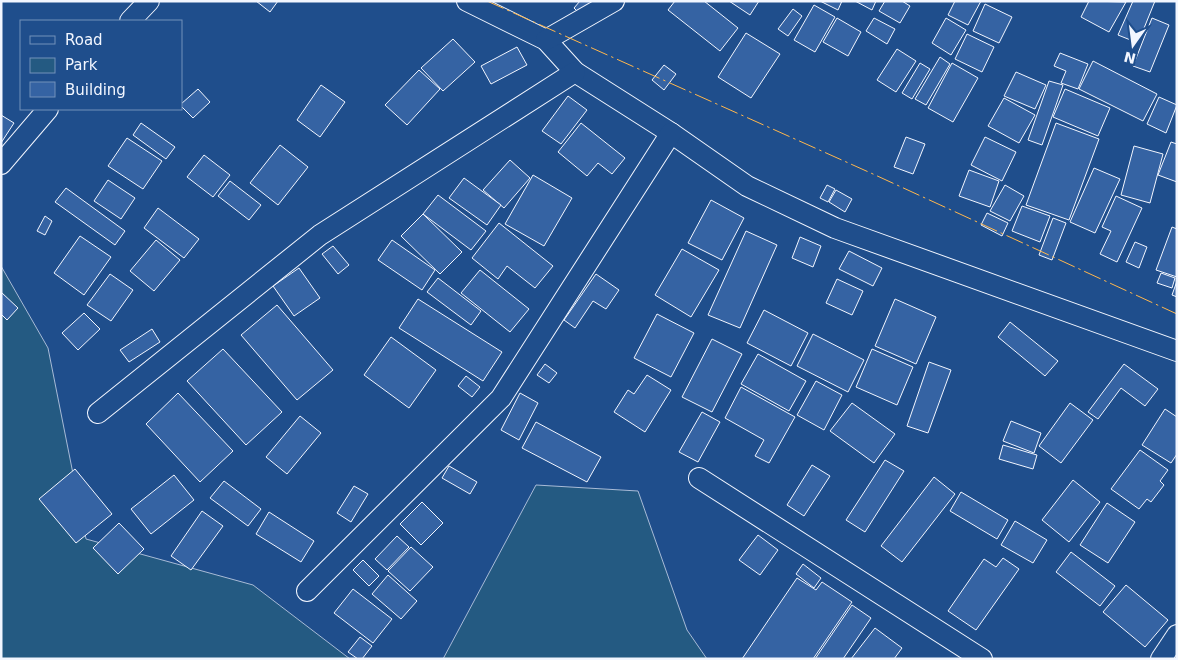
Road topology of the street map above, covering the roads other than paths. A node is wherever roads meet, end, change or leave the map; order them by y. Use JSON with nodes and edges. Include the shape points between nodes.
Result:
{"nodes":[{"id":1,"x":149,"y":1,"type":"edge"},
{"id":2,"x":467,"y":1,"type":"edge"},
{"id":3,"x":614,"y":1,"type":"edge"},
{"id":4,"x":131,"y":20,"type":"edge"},
{"id":5,"x":546,"y":40,"type":"junction"},
{"id":6,"x":575,"y":72,"type":"junction"},
{"id":7,"x":47,"y":110,"type":"edge"},
{"id":8,"x":671,"y":133,"type":"junction"},
{"id":9,"x":1,"y":164,"type":"edge"},
{"id":10,"x":1177,"y":351,"type":"edge"},
{"id":11,"x":98,"y":413,"type":"dead end"},
{"id":12,"x":699,"y":478,"type":"dead end"},
{"id":13,"x":307,"y":591,"type":"dead end"},
{"id":14,"x":1177,"y":635,"type":"edge"},
{"id":15,"x":982,"y":659,"type":"edge"},
{"id":16,"x":1161,"y":659,"type":"edge"}],
"edges":[{"from":1,"to":4,"type":"street"},
{"from":2,"to":5,"type":"street"},
{"from":3,"to":5,"type":"street"},
{"from":5,"to":6,"type":"street"},
{"from":6,"to":8,"type":"street"},
{"from":6,"to":11,"type":"street","via":[[320,235]]},
{"from":7,"to":9,"type":"street"},
{"from":8,"to":10,"type":"street","via":[[747,186],[835,228]]},
{"from":8,"to":13,"type":"street","via":[[501,398]]},
{"from":12,"to":15,"type":"street"},
{"from":14,"to":16,"type":"street"}]}
